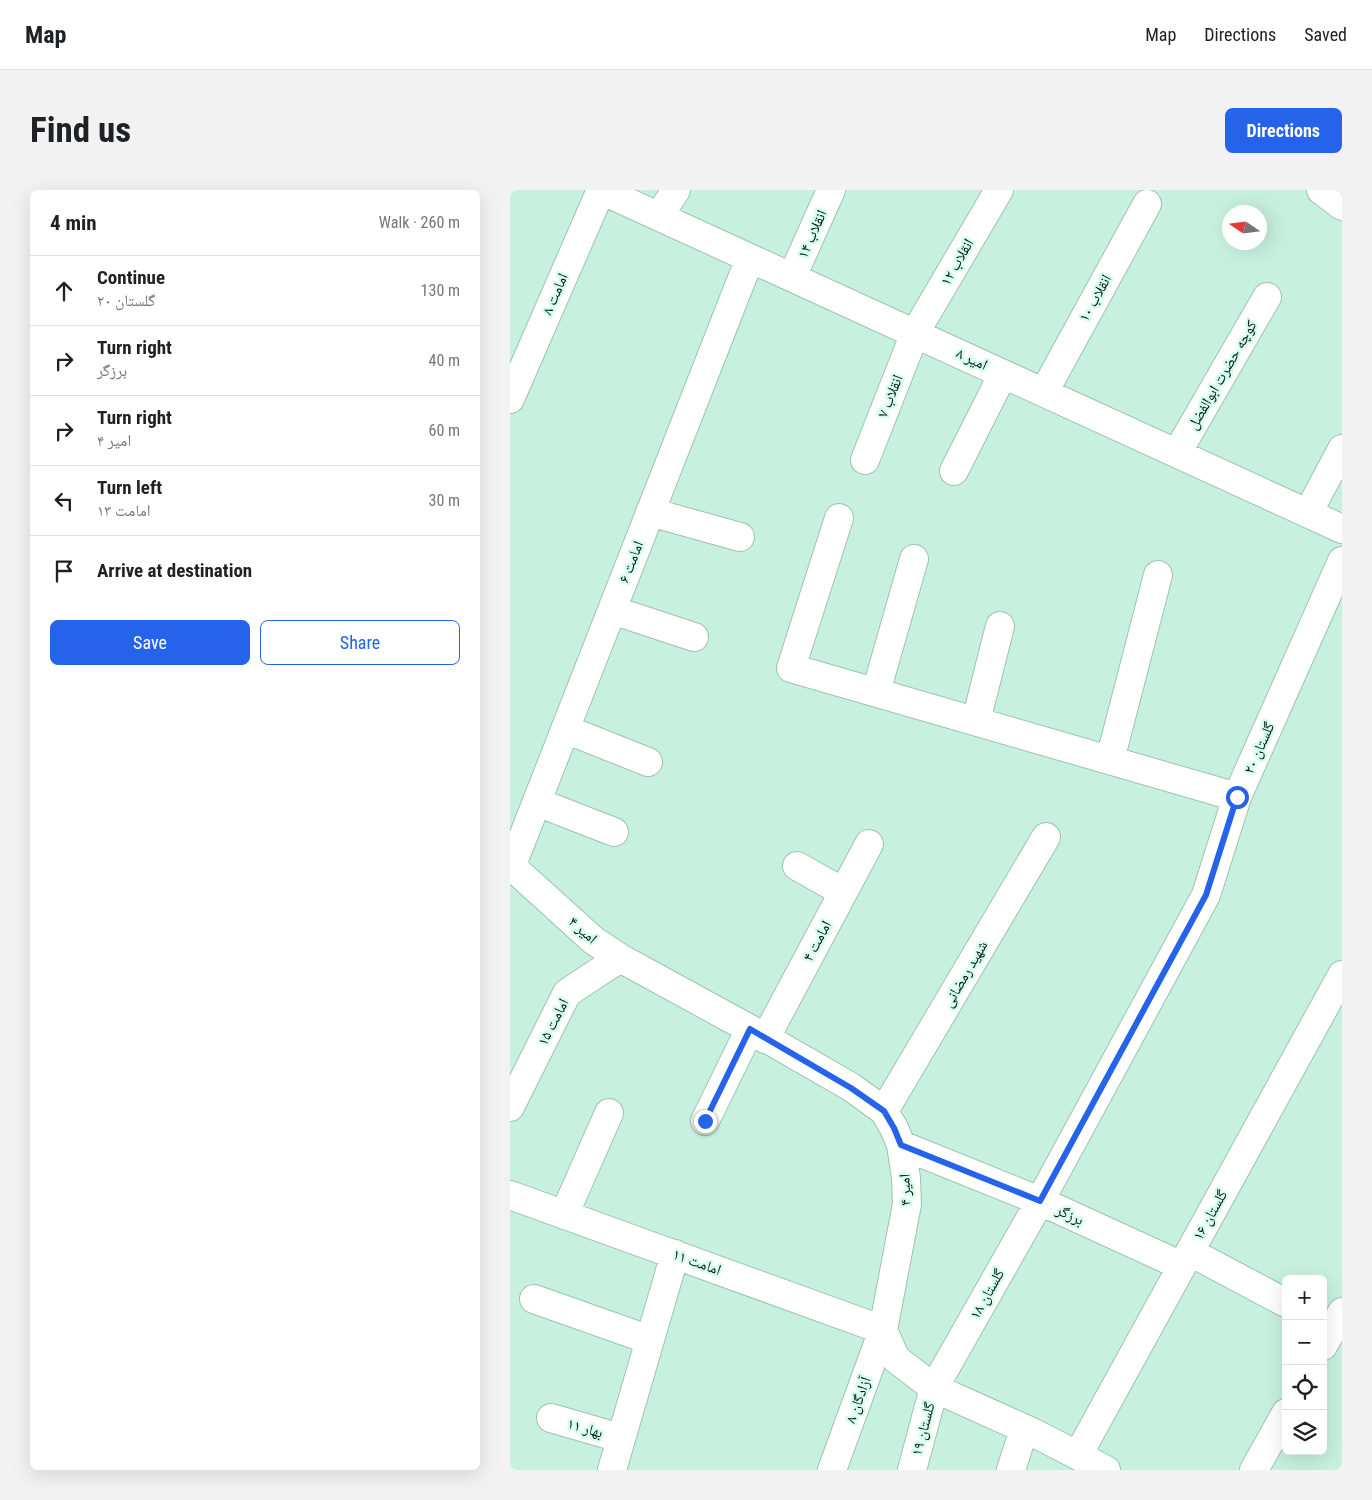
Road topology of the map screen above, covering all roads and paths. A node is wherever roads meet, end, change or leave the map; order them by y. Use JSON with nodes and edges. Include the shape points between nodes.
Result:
{"nodes":[{"id":1,"x":601,"y":190,"type":"edge"},
{"id":2,"x":676,"y":190,"type":"edge"},
{"id":3,"x":831,"y":190,"type":"edge"},
{"id":4,"x":998,"y":190,"type":"edge"},
{"id":5,"x":1321,"y":190,"type":"edge"},
{"id":6,"x":1147,"y":204,"type":"dead end"},
{"id":7,"x":1342,"y":206,"type":"edge"},
{"id":8,"x":660,"y":216,"type":"junction"},
{"id":9,"x":750,"y":258,"type":"junction"},
{"id":10,"x":792,"y":277,"type":"junction"},
{"id":11,"x":1267,"y":297,"type":"dead end"},
{"id":12,"x":915,"y":333,"type":"junction"},
{"id":13,"x":1003,"y":374,"type":"junction"},
{"id":14,"x":1044,"y":392,"type":"junction"},
{"id":15,"x":510,"y":399,"type":"edge"},
{"id":16,"x":1342,"y":449,"type":"edge"},
{"id":17,"x":1177,"y":454,"type":"junction"},
{"id":18,"x":865,"y":460,"type":"dead end"},
{"id":19,"x":954,"y":470,"type":"dead end"},
{"id":20,"x":650,"y":512,"type":"junction"},
{"id":21,"x":1308,"y":513,"type":"junction"},
{"id":22,"x":839,"y":518,"type":"dead end"},
{"id":23,"x":1342,"y":529,"type":"edge"},
{"id":24,"x":740,"y":537,"type":"dead end"},
{"id":25,"x":914,"y":559,"type":"dead end"},
{"id":26,"x":1342,"y":561,"type":"edge"},
{"id":27,"x":1158,"y":575,"type":"dead end"},
{"id":28,"x":612,"y":610,"type":"junction"},
{"id":29,"x":1000,"y":626,"type":"dead end"},
{"id":30,"x":694,"y":637,"type":"dead end"},
{"id":31,"x":876,"y":692,"type":"junction"},
{"id":32,"x":976,"y":721,"type":"junction"},
{"id":33,"x":565,"y":729,"type":"junction"},
{"id":34,"x":1110,"y":760,"type":"junction"},
{"id":35,"x":648,"y":762,"type":"dead end"},
{"id":36,"x":1237,"y":797,"type":"junction"},
{"id":37,"x":537,"y":802,"type":"junction"},
{"id":38,"x":614,"y":832,"type":"dead end"},
{"id":39,"x":1046,"y":837,"type":"dead end"},
{"id":40,"x":869,"y":844,"type":"dead end"},
{"id":41,"x":797,"y":866,"type":"dead end"},
{"id":42,"x":510,"y":867,"type":"edge"},
{"id":43,"x":843,"y":892,"type":"junction"},
{"id":44,"x":620,"y":958,"type":"junction"},
{"id":45,"x":1342,"y":975,"type":"edge"},
{"id":46,"x":757,"y":1034,"type":"junction"},
{"id":47,"x":510,"y":1107,"type":"edge"},
{"id":48,"x":884,"y":1111,"type":"junction"},
{"id":49,"x":609,"y":1113,"type":"dead end"},
{"id":50,"x":705,"y":1121,"type":"dead end"},
{"id":51,"x":901,"y":1145,"type":"junction"},
{"id":52,"x":510,"y":1195,"type":"edge"},
{"id":53,"x":1040,"y":1201,"type":"junction"},
{"id":54,"x":564,"y":1215,"type":"junction"},
{"id":55,"x":675,"y":1254,"type":"junction"},
{"id":56,"x":1186,"y":1259,"type":"junction"},
{"id":57,"x":534,"y":1300,"type":"dead end"},
{"id":58,"x":1282,"y":1302,"type":"edge"},
{"id":59,"x":883,"y":1330,"type":"junction"},
{"id":60,"x":650,"y":1340,"type":"junction"},
{"id":61,"x":934,"y":1388,"type":"junction"},
{"id":62,"x":551,"y":1418,"type":"dead end"},
{"id":63,"x":1282,"y":1420,"type":"edge"},
{"id":64,"x":1024,"y":1429,"type":"junction"},
{"id":65,"x":620,"y":1438,"type":"junction"},
{"id":66,"x":1078,"y":1456,"type":"junction"},
{"id":67,"x":612,"y":1470,"type":"edge"},
{"id":68,"x":832,"y":1470,"type":"edge"},
{"id":69,"x":912,"y":1470,"type":"edge"},
{"id":70,"x":1011,"y":1470,"type":"edge"},
{"id":71,"x":1106,"y":1470,"type":"edge"},
{"id":72,"x":1254,"y":1470,"type":"edge"}],
"edges":[{"from":1,"to":8,"type":"street","name":"امیر ۸"},
{"from":1,"to":15,"type":"street","name":"امامت ۸"},
{"from":2,"to":8,"type":"street"},
{"from":3,"to":10,"type":"street","name":"انقلاب ۱۴"},
{"from":4,"to":12,"type":"street","name":"انقلاب ۱۲"},
{"from":5,"to":7,"type":"street"},
{"from":6,"to":14,"type":"street","name":"انقلاب ۱۰"},
{"from":8,"to":9,"type":"street","name":"امیر ۸"},
{"from":9,"to":10,"type":"street","name":"امیر ۸"},
{"from":9,"to":20,"type":"street","name":"امامت ۶"},
{"from":10,"to":12,"type":"street","name":"امیر ۸"},
{"from":11,"to":17,"type":"street","name":"کوچه حضرت ابوالفضل"},
{"from":12,"to":13,"type":"street","name":"امیر ۸"},
{"from":12,"to":18,"type":"street","name":"انقلاب ۷"},
{"from":13,"to":14,"type":"street","name":"امیر ۸"},
{"from":13,"to":19,"type":"street"},
{"from":14,"to":17,"type":"street","name":"امیر ۸"},
{"from":16,"to":21,"type":"street"},
{"from":17,"to":21,"type":"street","name":"امیر ۸"},
{"from":20,"to":24,"type":"street"},
{"from":20,"to":28,"type":"street","name":"امامت ۶"},
{"from":21,"to":23,"type":"street","name":"امیر ۸"},
{"from":22,"to":31,"type":"street","via":[[791,668]]},
{"from":25,"to":31,"type":"street"},
{"from":26,"to":36,"type":"street","name":"گلستان ۲۰"},
{"from":27,"to":34,"type":"street"},
{"from":28,"to":30,"type":"street"},
{"from":28,"to":33,"type":"street","name":"امامت ۶"},
{"from":29,"to":32,"type":"street"},
{"from":31,"to":32,"type":"street"},
{"from":32,"to":34,"type":"street"},
{"from":33,"to":35,"type":"street"},
{"from":33,"to":37,"type":"street","name":"امامت ۶"},
{"from":34,"to":36,"type":"street"},
{"from":36,"to":53,"type":"street","name":"گلستان ۲۰","via":[[1206,895]]},
{"from":37,"to":38,"type":"street"},
{"from":37,"to":42,"type":"street","name":"امامت ۶"},
{"from":39,"to":48,"type":"street","name":"شهید رمضانی"},
{"from":40,"to":43,"type":"street","name":"امامت ۴"},
{"from":41,"to":43,"type":"street"},
{"from":42,"to":44,"type":"street","name":"امیر ۴","via":[[593,940]]},
{"from":43,"to":46,"type":"street","name":"امامت ۴"},
{"from":44,"to":46,"type":"street","name":"امیر ۴"},
{"from":44,"to":47,"type":"street","name":"امامت ۱۵","via":[[567,993]]},
{"from":45,"to":56,"type":"street","name":"گلستان ۱۶"},
{"from":46,"to":48,"type":"street","name":"امیر ۴","via":[[851,1088]]},
{"from":46,"to":50,"type":"street","name":"امامت ۴"},
{"from":48,"to":51,"type":"street","name":"امیر ۴"},
{"from":49,"to":54,"type":"street"},
{"from":51,"to":53,"type":"street","name":"برزگر"},
{"from":51,"to":59,"type":"street","name":"امیر ۴","via":[[907,1204]]},
{"from":52,"to":54,"type":"street","name":"امامت ۱۱"},
{"from":53,"to":56,"type":"street","name":"برزگر"},
{"from":53,"to":61,"type":"street","name":"گلستان ۱۸"},
{"from":54,"to":55,"type":"street","name":"امامت ۱۱"},
{"from":55,"to":59,"type":"street","name":"امامت ۱۱"},
{"from":55,"to":60,"type":"street"},
{"from":56,"to":58,"type":"street","name":"برزگر"},
{"from":56,"to":66,"type":"street","name":"گلستان ۱۶"},
{"from":57,"to":60,"type":"street"},
{"from":59,"to":61,"type":"street","via":[[896,1360]]},
{"from":59,"to":68,"type":"street","name":"آزادگان ۸"},
{"from":60,"to":65,"type":"street"},
{"from":61,"to":64,"type":"street"},
{"from":61,"to":69,"type":"street","name":"گلستان ۱۹"},
{"from":62,"to":65,"type":"street","name":"بهار ۱۱"},
{"from":63,"to":72,"type":"street"},
{"from":64,"to":66,"type":"street"},
{"from":64,"to":70,"type":"street"},
{"from":65,"to":67,"type":"street"},
{"from":66,"to":71,"type":"street"}]}
